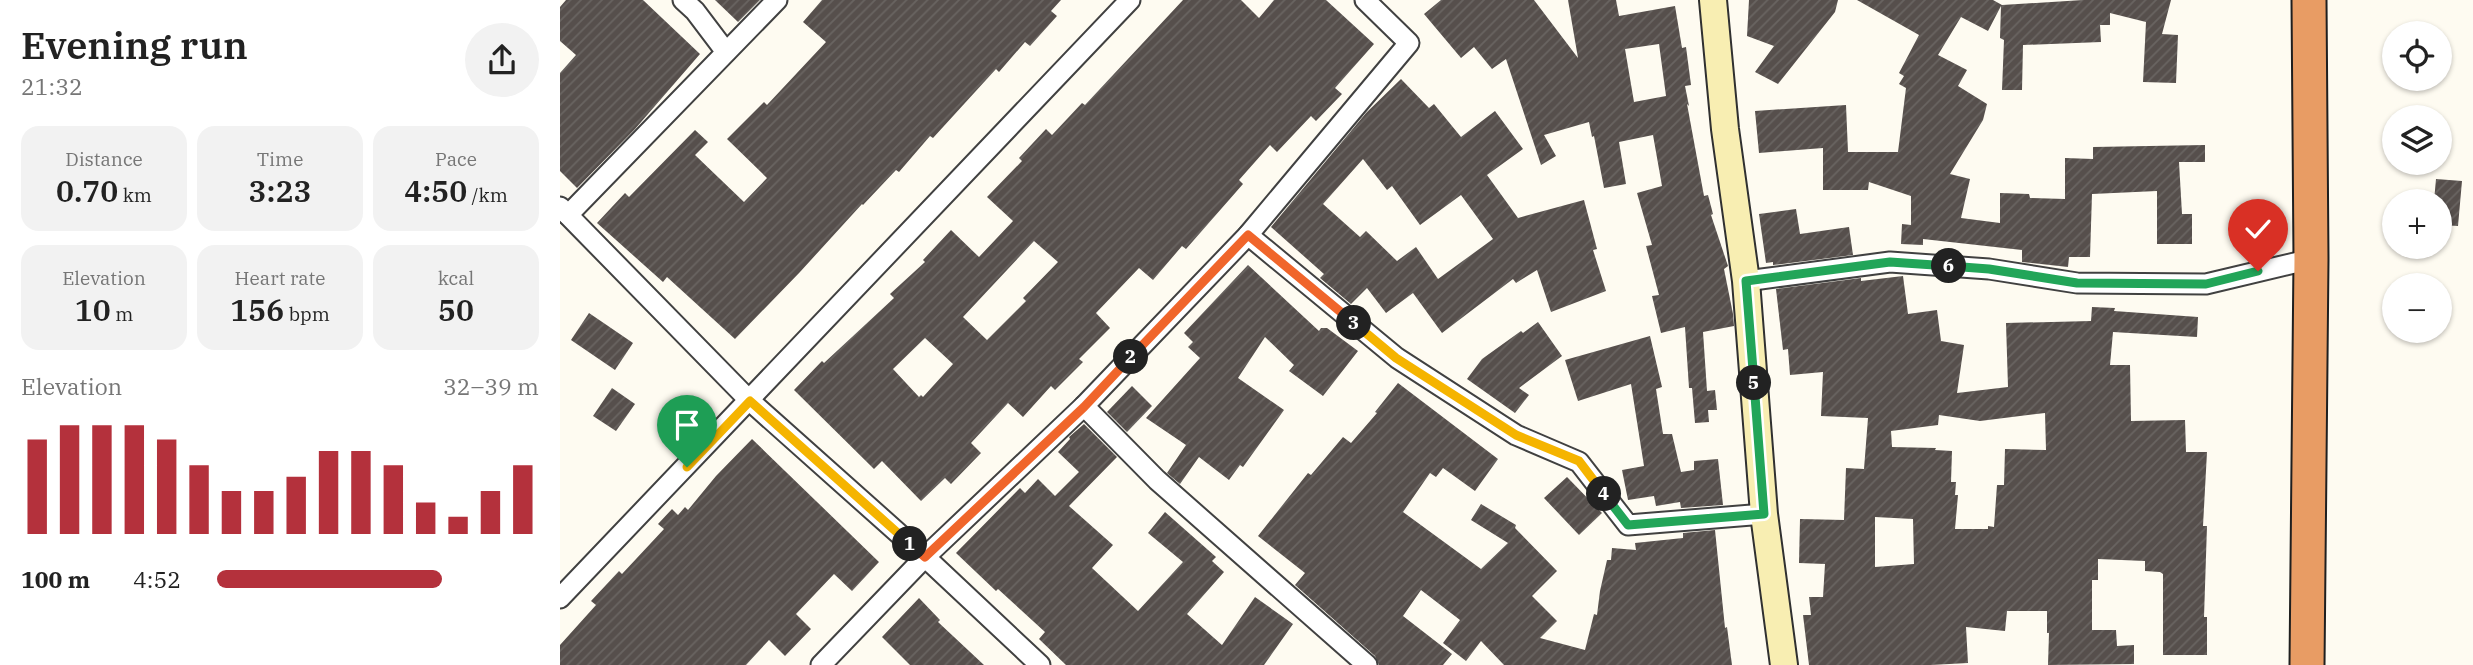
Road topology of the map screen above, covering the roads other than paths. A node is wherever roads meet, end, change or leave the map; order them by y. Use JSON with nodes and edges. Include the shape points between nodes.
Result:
{"nodes":[{"id":1,"x":683,"y":0,"type":"edge"},
{"id":2,"x":777,"y":0,"type":"edge"},
{"id":3,"x":1130,"y":0,"type":"edge"},
{"id":4,"x":1365,"y":0,"type":"edge"},
{"id":5,"x":1713,"y":0,"type":"edge"},
{"id":6,"x":2309,"y":0,"type":"edge"},
{"id":7,"x":726,"y":52,"type":"junction"},
{"id":8,"x":1310,"y":142,"type":"dead end"},
{"id":9,"x":564,"y":211,"type":"edge"},
{"id":10,"x":1248,"y":235,"type":"junction"},
{"id":11,"x":2311,"y":258,"type":"junction"},
{"id":12,"x":1746,"y":281,"type":"junction"},
{"id":13,"x":750,"y":401,"type":"junction"},
{"id":14,"x":1084,"y":407,"type":"junction"},
{"id":15,"x":1764,"y":514,"type":"junction"},
{"id":16,"x":956,"y":537,"type":"dead end"},
{"id":17,"x":925,"y":557,"type":"junction"},
{"id":18,"x":560,"y":598,"type":"edge"},
{"id":19,"x":821,"y":665,"type":"edge"},
{"id":20,"x":1040,"y":665,"type":"edge"},
{"id":21,"x":1367,"y":665,"type":"edge"},
{"id":22,"x":1784,"y":665,"type":"edge"},
{"id":23,"x":2307,"y":665,"type":"edge"}],
"edges":[{"from":1,"to":7,"type":"street"},
{"from":2,"to":7,"type":"street"},
{"from":3,"to":13,"type":"street"},
{"from":4,"to":10,"type":"street","via":[[1409,43]]},
{"from":5,"to":12,"type":"street"},
{"from":6,"to":11,"type":"highway"},
{"from":7,"to":9,"type":"street"},
{"from":8,"to":10,"type":"street"},
{"from":9,"to":13,"type":"street"},
{"from":10,"to":14,"type":"street"},
{"from":10,"to":15,"type":"street","via":[[1396,358],[1516,435],[1579,461],[1628,525]]},
{"from":11,"to":12,"type":"street","via":[[2206,284],[2077,283],[1989,269],[1890,262]]},
{"from":11,"to":23,"type":"highway"},
{"from":12,"to":15,"type":"street"},
{"from":13,"to":17,"type":"street"},
{"from":13,"to":18,"type":"street"},
{"from":14,"to":16,"type":"street"},
{"from":14,"to":17,"type":"street"},
{"from":14,"to":21,"type":"street","via":[[1157,480]]},
{"from":15,"to":22,"type":"street"},
{"from":17,"to":19,"type":"street"},
{"from":17,"to":20,"type":"street"}]}
